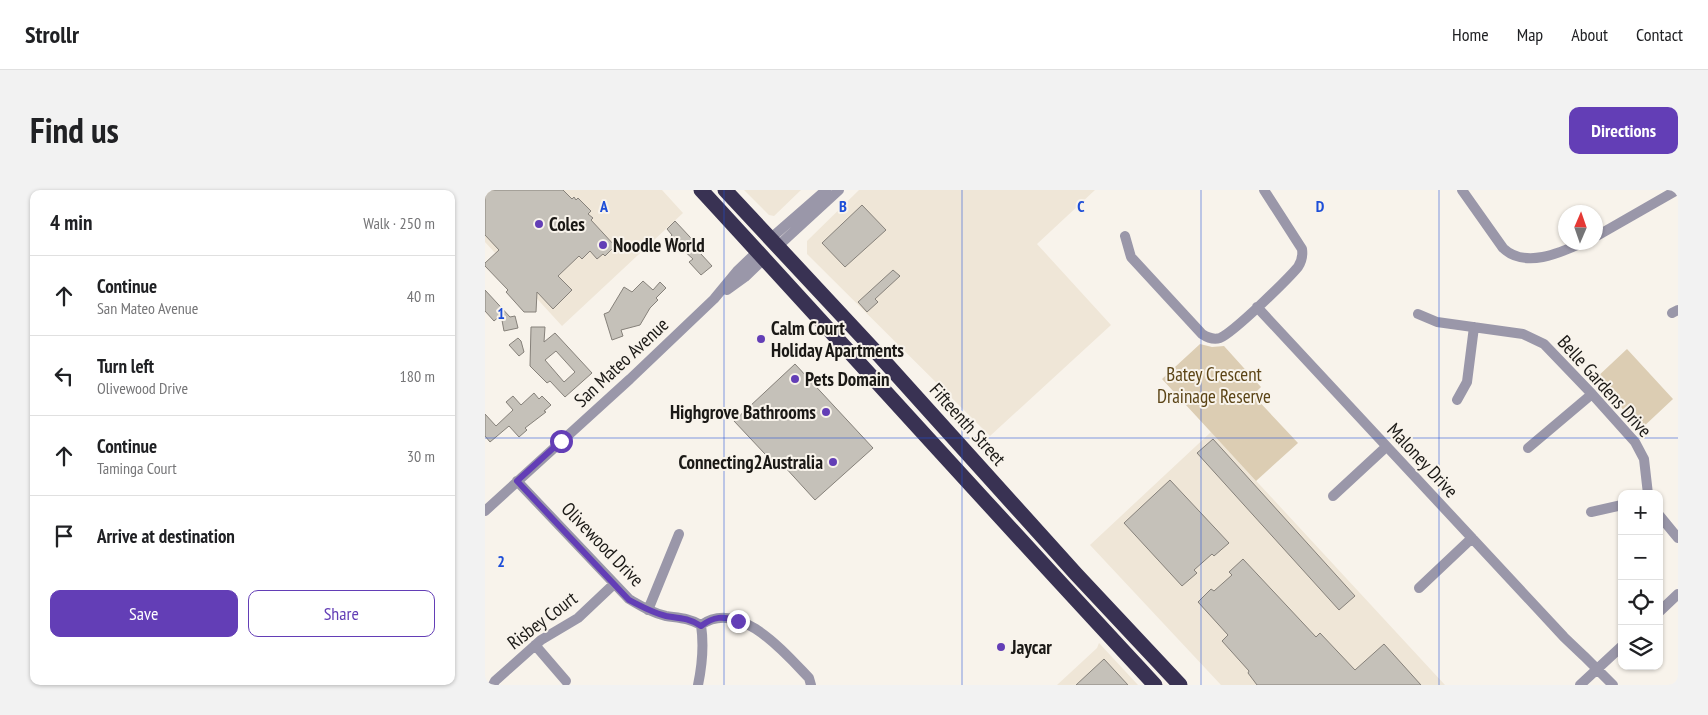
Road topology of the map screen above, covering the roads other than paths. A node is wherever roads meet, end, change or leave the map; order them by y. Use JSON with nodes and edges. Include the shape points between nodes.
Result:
{"nodes":[{"id":1,"x":701,"y":190,"type":"edge"},
{"id":2,"x":725,"y":190,"type":"edge"},
{"id":3,"x":826,"y":190,"type":"edge"},
{"id":4,"x":839,"y":190,"type":"edge"},
{"id":5,"x":1264,"y":190,"type":"edge"},
{"id":6,"x":1462,"y":190,"type":"edge"},
{"id":7,"x":1677,"y":190,"type":"edge"},
{"id":8,"x":1603,"y":232,"type":"edge"},
{"id":9,"x":1125,"y":236,"type":"dead end"},
{"id":10,"x":774,"y":242,"type":"junction"},
{"id":11,"x":1564,"y":250,"type":"edge"},
{"id":12,"x":761,"y":254,"type":"junction"},
{"id":13,"x":1257,"y":307,"type":"junction"},
{"id":14,"x":1418,"y":314,"type":"dead end"},
{"id":15,"x":1474,"y":327,"type":"junction"},
{"id":16,"x":876,"y":352,"type":"junction"},
{"id":17,"x":861,"y":364,"type":"junction"},
{"id":18,"x":1592,"y":394,"type":"junction"},
{"id":19,"x":1457,"y":400,"type":"dead end"},
{"id":20,"x":1386,"y":447,"type":"junction"},
{"id":21,"x":1528,"y":448,"type":"dead end"},
{"id":22,"x":517,"y":481,"type":"junction"},
{"id":23,"x":1648,"y":490,"type":"edge"},
{"id":24,"x":1333,"y":496,"type":"dead end"},
{"id":25,"x":1618,"y":506,"type":"edge"},
{"id":26,"x":485,"y":511,"type":"edge"},
{"id":27,"x":1591,"y":512,"type":"dead end"},
{"id":28,"x":1663,"y":520,"type":"edge"},
{"id":29,"x":1663,"y":520,"type":"edge"},
{"id":30,"x":679,"y":534,"type":"dead end"},
{"id":31,"x":1678,"y":534,"type":"edge"},
{"id":32,"x":1472,"y":538,"type":"junction"},
{"id":33,"x":1678,"y":538,"type":"edge"},
{"id":34,"x":615,"y":584,"type":"junction"},
{"id":35,"x":1419,"y":588,"type":"dead end"},
{"id":36,"x":1678,"y":594,"type":"edge"},
{"id":37,"x":1663,"y":608,"type":"edge"},
{"id":38,"x":647,"y":610,"type":"junction"},
{"id":39,"x":701,"y":626,"type":"junction"},
{"id":40,"x":1139,"y":642,"type":"junction"},
{"id":41,"x":535,"y":645,"type":"junction"},
{"id":42,"x":1618,"y":650,"type":"edge"},
{"id":43,"x":1126,"y":654,"type":"junction"},
{"id":44,"x":1595,"y":671,"type":"junction"},
{"id":45,"x":566,"y":680,"type":"dead end"},
{"id":46,"x":493,"y":685,"type":"edge"},
{"id":47,"x":698,"y":685,"type":"edge"},
{"id":48,"x":811,"y":685,"type":"edge"},
{"id":49,"x":1155,"y":685,"type":"edge"},
{"id":50,"x":1180,"y":685,"type":"edge"},
{"id":51,"x":1580,"y":685,"type":"edge"},
{"id":52,"x":1604,"y":685,"type":"edge"},
{"id":53,"x":1613,"y":685,"type":"edge"}],
"edges":[{"from":1,"to":12,"type":"highway","name":"Fifteenth Street"},
{"from":2,"to":10,"type":"highway","name":"Fifteenth Street"},
{"from":3,"to":10,"type":"street"},
{"from":4,"to":10,"type":"street"},
{"from":5,"to":13,"type":"street","via":[[1302,249],[1303,258]]},
{"from":6,"to":11,"type":"street","via":[[1503,248],[1513,255],[1524,259],[1536,258]]},
{"from":7,"to":8,"type":"street"},
{"from":9,"to":13,"type":"street","via":[[1131,257],[1202,334],[1211,339],[1227,334]]},
{"from":10,"to":12,"type":"highway"},
{"from":10,"to":16,"type":"highway","name":"Fifteenth Street"},
{"from":12,"to":17,"type":"highway","name":"Fifteenth Street"},
{"from":12,"to":22,"type":"street","name":"San Mateo Avenue","via":[[738,270],[714,299]]},
{"from":13,"to":20,"type":"street","name":"Maloney Drive"},
{"from":14,"to":15,"type":"street","name":"Belle Gardens Drive","via":[[1437,322]]},
{"from":15,"to":18,"type":"street","name":"Belle Gardens Drive","via":[[1537,339]]},
{"from":15,"to":19,"type":"street","via":[[1467,382]]},
{"from":16,"to":17,"type":"highway"},
{"from":16,"to":40,"type":"highway","name":"Fifteenth Street"},
{"from":17,"to":43,"type":"highway","name":"Fifteenth Street"},
{"from":18,"to":21,"type":"street"},
{"from":18,"to":23,"type":"street","name":"Belle Gardens Drive","via":[[1641,451]]},
{"from":20,"to":24,"type":"street"},
{"from":20,"to":32,"type":"street","name":"Maloney Drive"},
{"from":22,"to":26,"type":"street","name":"San Mateo Avenue"},
{"from":22,"to":34,"type":"street","name":"Olivewood Drive"},
{"from":25,"to":27,"type":"street"},
{"from":28,"to":31,"type":"street"},
{"from":29,"to":33,"type":"street"},
{"from":30,"to":38,"type":"street"},
{"from":32,"to":35,"type":"street"},
{"from":32,"to":44,"type":"street","name":"Maloney Drive","via":[[1564,637],[1580,660]]},
{"from":34,"to":38,"type":"street","name":"Olivewood Drive","via":[[629,600]]},
{"from":34,"to":41,"type":"street","name":"Risbey Court","via":[[578,618]]},
{"from":36,"to":37,"type":"street"},
{"from":38,"to":39,"type":"street","name":"Olivewood Drive","via":[[685,618]]},
{"from":39,"to":47,"type":"street"},
{"from":39,"to":48,"type":"street","via":[[709,619],[719,617],[738,621],[760,632],[809,678]]},
{"from":40,"to":43,"type":"highway"},
{"from":40,"to":50,"type":"highway","name":"Fifteenth Street"},
{"from":41,"to":45,"type":"street"},
{"from":41,"to":46,"type":"street","name":"Risbey Court"},
{"from":42,"to":44,"type":"street"},
{"from":43,"to":49,"type":"highway","name":"Fifteenth Street"},
{"from":44,"to":51,"type":"street"},
{"from":44,"to":52,"type":"street"},
{"from":44,"to":53,"type":"street"}]}
